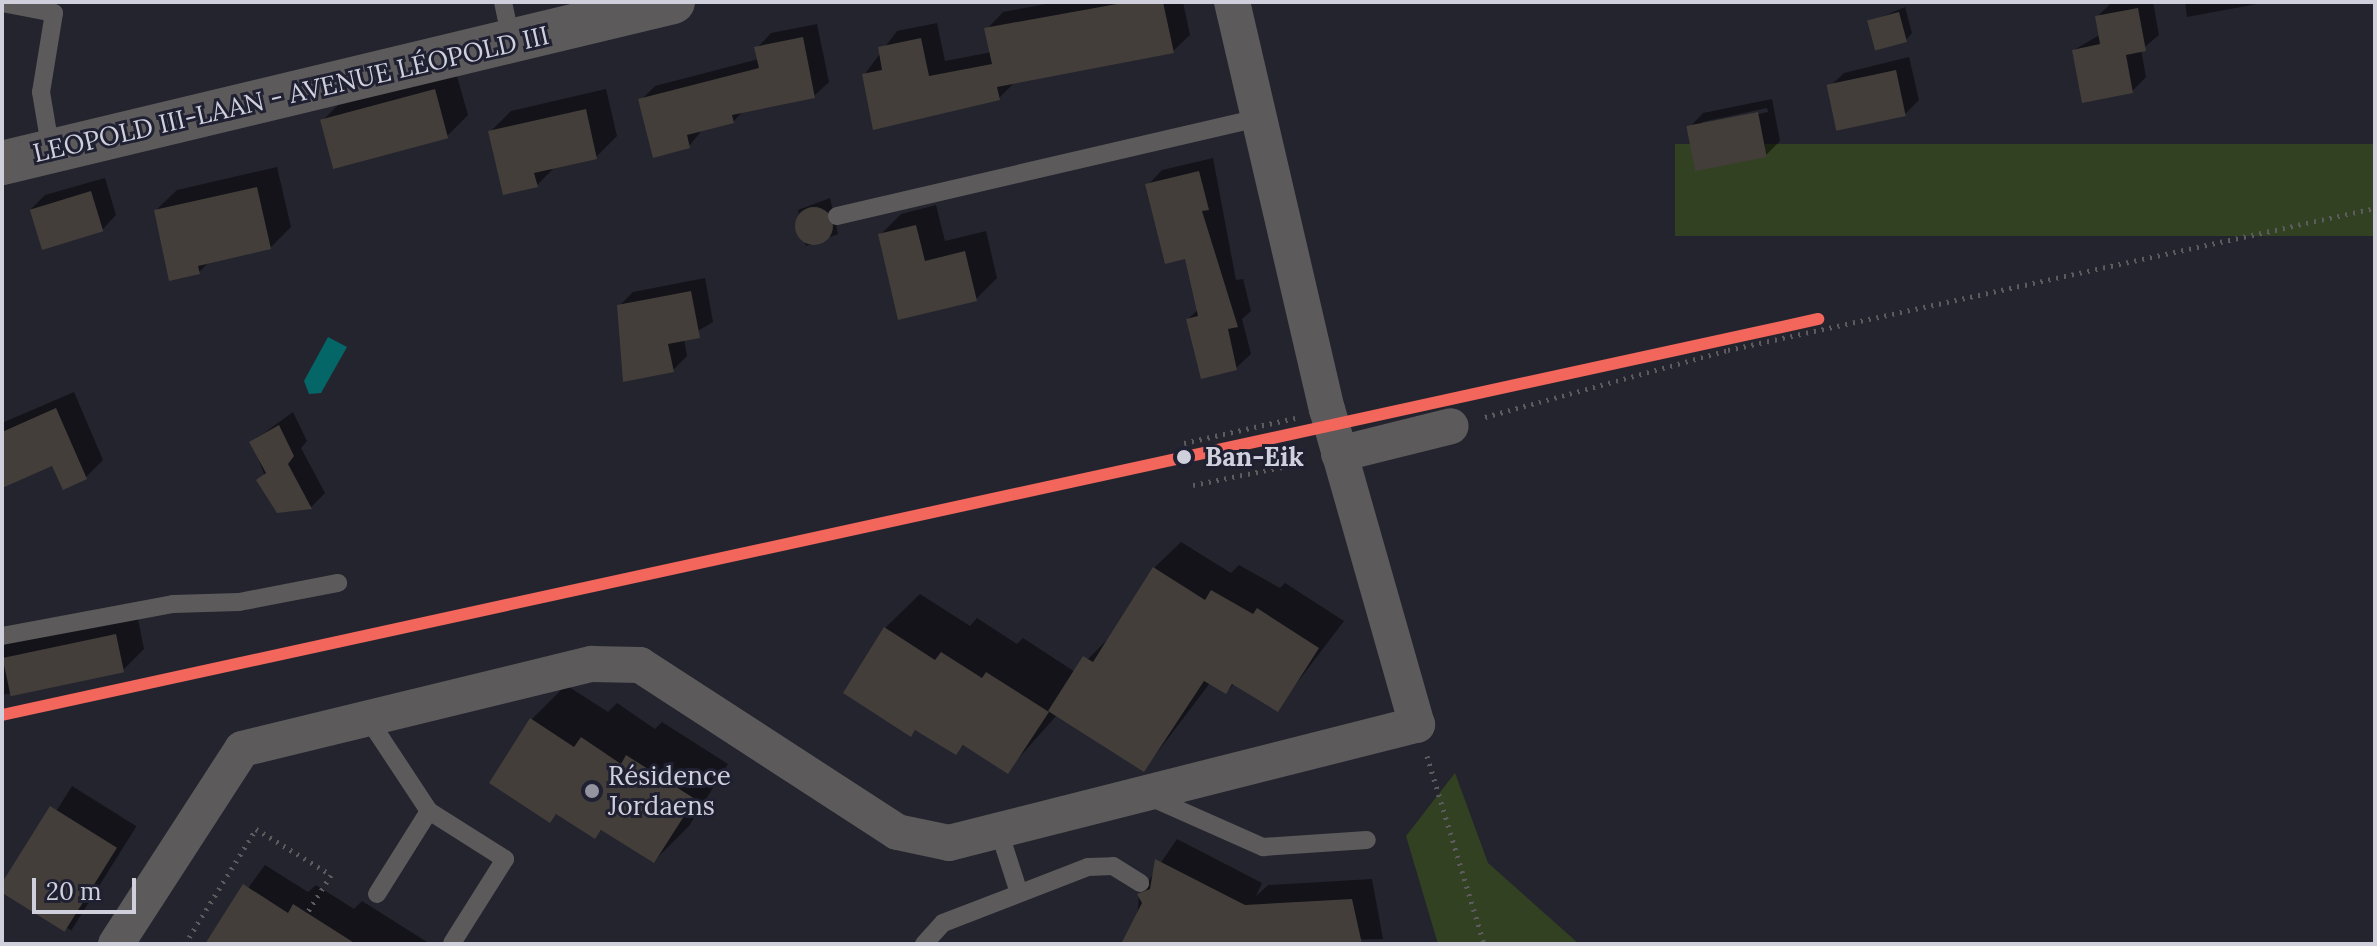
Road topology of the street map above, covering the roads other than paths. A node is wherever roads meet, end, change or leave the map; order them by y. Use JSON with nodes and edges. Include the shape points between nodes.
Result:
{"nodes":[{"id":1,"x":673,"y":2,"type":"edge"},
{"id":2,"x":1232,"y":2,"type":"edge"},
{"id":3,"x":2,"y":3,"type":"edge"},
{"id":4,"x":507,"y":21,"type":"edge"},
{"id":5,"x":1262,"y":117,"type":"junction"},
{"id":6,"x":51,"y":151,"type":"junction"},
{"id":7,"x":2,"y":163,"type":"edge"},
{"id":8,"x":837,"y":216,"type":"dead end"},
{"id":9,"x":1451,"y":426,"type":"road end"},
{"id":10,"x":1339,"y":454,"type":"junction"},
{"id":11,"x":338,"y":583,"type":"dead end"},
{"id":12,"x":2,"y":636,"type":"edge"},
{"id":13,"x":367,"y":717,"type":"junction"},
{"id":14,"x":1147,"y":795,"type":"junction"},
{"id":15,"x":429,"y":811,"type":"junction"},
{"id":16,"x":1000,"y":834,"type":"junction"},
{"id":17,"x":1367,"y":840,"type":"dead end"},
{"id":18,"x":1140,"y":883,"type":"dead end"},
{"id":19,"x":1019,"y":893,"type":"junction"},
{"id":20,"x":377,"y":894,"type":"dead end"},
{"id":21,"x":452,"y":943,"type":"edge"},
{"id":22,"x":116,"y":944,"type":"edge"},
{"id":23,"x":924,"y":944,"type":"edge"}],
"edges":[{"from":1,"to":4,"type":"street","name":"LEOPOLD III-LAAN - AVENUE LÉOPOLD III"},
{"from":2,"to":5,"type":"street"},
{"from":3,"to":6,"type":"lane","via":[[54,13],[41,92]]},
{"from":4,"to":6,"type":"street","name":"LEOPOLD III-LAAN - AVENUE LÉOPOLD III"},
{"from":5,"to":8,"type":"lane"},
{"from":5,"to":10,"type":"street"},
{"from":6,"to":7,"type":"street","name":"LEOPOLD III-LAAN - AVENUE LÉOPOLD III"},
{"from":9,"to":10,"type":"street"},
{"from":10,"to":14,"type":"street","via":[[1417,725]]},
{"from":11,"to":12,"type":"lane","via":[[239,602],[173,604]]},
{"from":13,"to":15,"type":"lane"},
{"from":13,"to":16,"type":"street","via":[[592,664],[640,665],[897,832],[949,843]]},
{"from":13,"to":22,"type":"street","via":[[242,749]]},
{"from":14,"to":16,"type":"street"},
{"from":14,"to":17,"type":"lane","via":[[1263,847]]},
{"from":15,"to":20,"type":"lane"},
{"from":15,"to":21,"type":"lane","via":[[505,859]]},
{"from":16,"to":19,"type":"lane"},
{"from":18,"to":19,"type":"lane","via":[[1113,866],[1088,867]]},
{"from":19,"to":23,"type":"lane","via":[[943,923]]}]}
